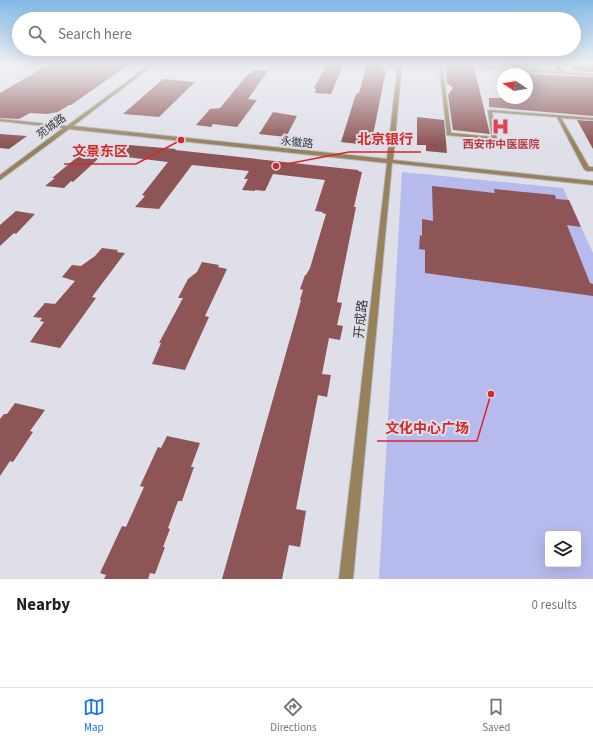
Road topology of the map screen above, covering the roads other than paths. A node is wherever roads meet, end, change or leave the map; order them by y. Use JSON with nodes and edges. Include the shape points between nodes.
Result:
{"nodes":[{"id":1,"x":117,"y":90,"type":"edge"},
{"id":2,"x":397,"y":90,"type":"edge"},
{"id":3,"x":444,"y":90,"type":"edge"},
{"id":4,"x":558,"y":116,"type":"junction"},
{"id":5,"x":593,"y":119,"type":"edge"},
{"id":6,"x":0,"y":120,"type":"edge"},
{"id":7,"x":66,"y":128,"type":"junction"},
{"id":8,"x":389,"y":162,"type":"junction"},
{"id":9,"x":593,"y":169,"type":"edge"},
{"id":10,"x":0,"y":178,"type":"edge"},
{"id":11,"x":593,"y":183,"type":"edge"},
{"id":12,"x":346,"y":579,"type":"edge"}],
"edges":[{"from":1,"to":7,"type":"street","name":"苑城路"},
{"from":2,"to":8,"type":"street","name":"开成路"},
{"from":3,"to":4,"type":"lane","via":[[449,134],[495,139],[490,111]]},
{"from":4,"to":5,"type":"lane"},
{"from":4,"to":9,"type":"lane","via":[[587,169]]},
{"from":6,"to":7,"type":"street","name":"永徽路"},
{"from":7,"to":8,"type":"street","name":"永徽路"},
{"from":7,"to":10,"type":"street","name":"苑城路"},
{"from":8,"to":11,"type":"street","name":"永徽路"},
{"from":8,"to":12,"type":"street","name":"开成路"}]}
